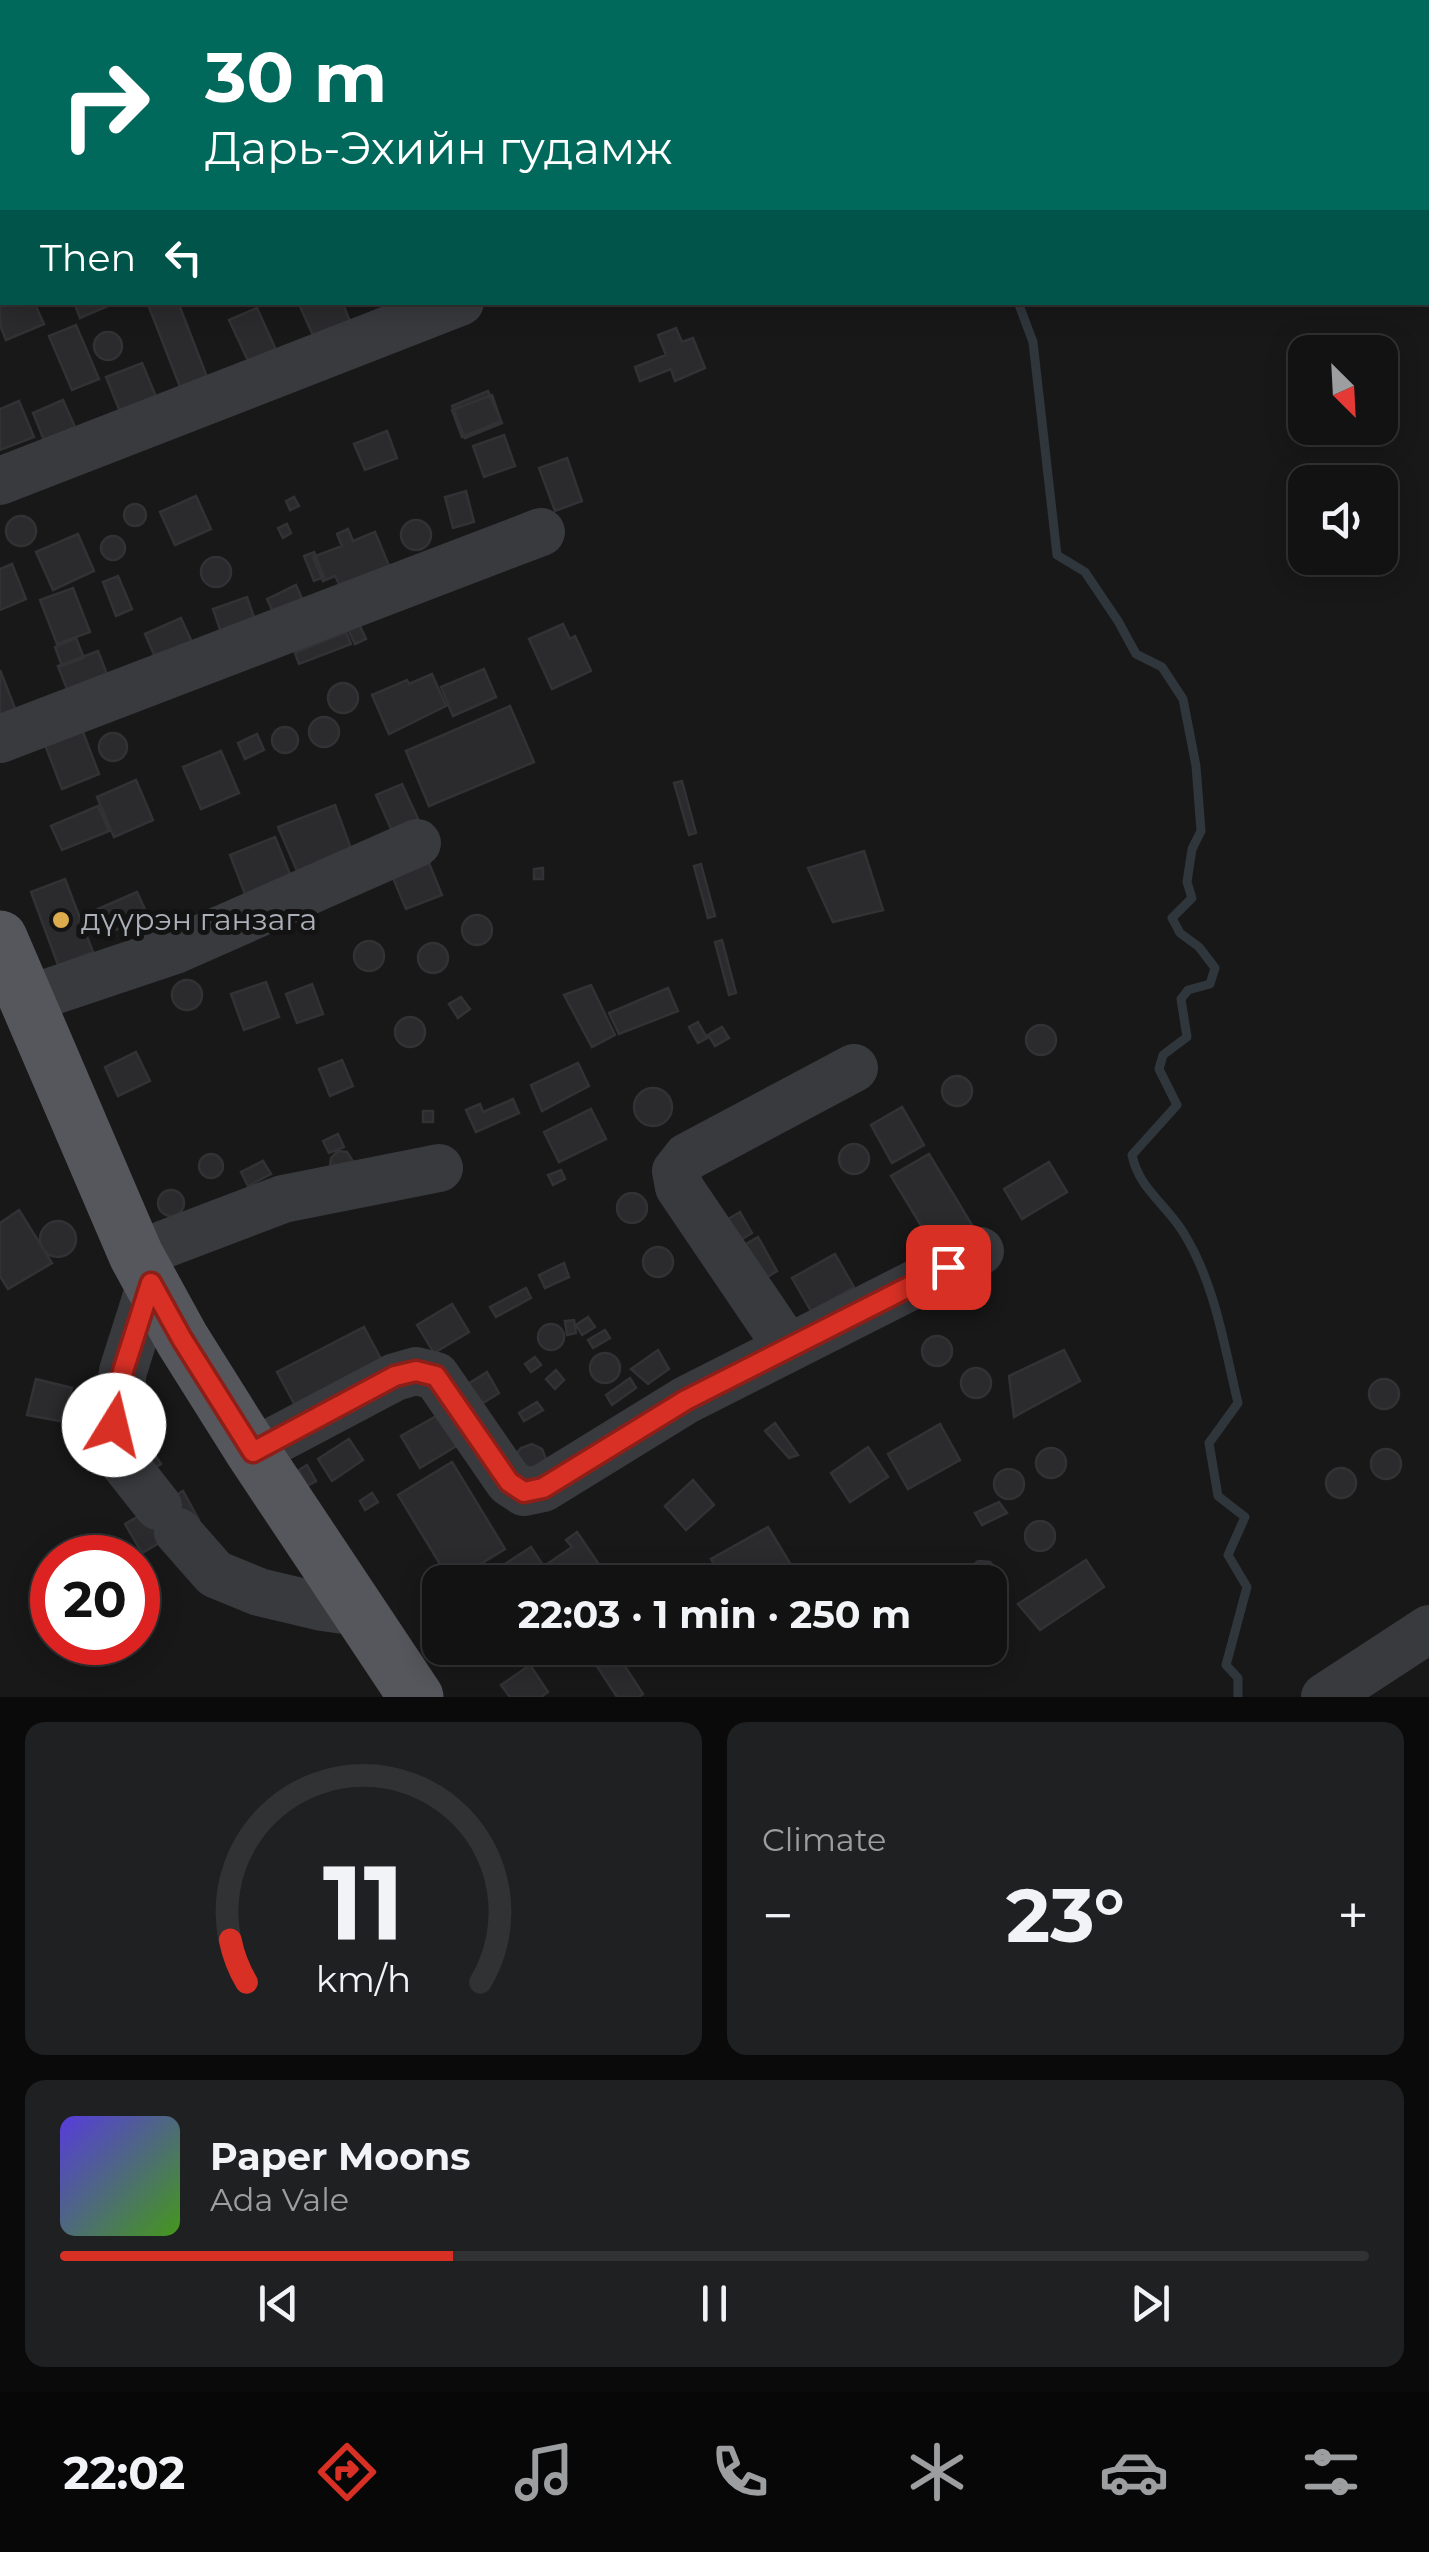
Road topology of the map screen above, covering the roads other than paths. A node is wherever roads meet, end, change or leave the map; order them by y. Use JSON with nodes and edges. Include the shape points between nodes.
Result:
{"nodes":[{"id":1,"x":452,"y":305,"type":"edge"},
{"id":2,"x":0,"y":481,"type":"edge"},
{"id":3,"x":540,"y":532,"type":"dead end"},
{"id":4,"x":0,"y":739,"type":"edge"},
{"id":5,"x":417,"y":843,"type":"dead end"},
{"id":6,"x":0,"y":938,"type":"edge"},
{"id":7,"x":26,"y":1000,"type":"junction"},
{"id":8,"x":854,"y":1068,"type":"dead end"},
{"id":9,"x":439,"y":1168,"type":"dead end"},
{"id":10,"x":980,"y":1251,"type":"dead end"},
{"id":11,"x":144,"y":1269,"type":"junction"},
{"id":12,"x":788,"y":1348,"type":"junction"},
{"id":13,"x":253,"y":1452,"type":"junction"},
{"id":14,"x":359,"y":1612,"type":"junction"},
{"id":15,"x":1429,"y":1628,"type":"edge"},
{"id":16,"x":416,"y":1697,"type":"edge"},
{"id":17,"x":1325,"y":1697,"type":"edge"}],
"edges":[{"from":1,"to":2,"type":"street"},
{"from":3,"to":4,"type":"street"},
{"from":5,"to":7,"type":"street","via":[[175,950]]},
{"from":6,"to":7,"type":"main road"},
{"from":7,"to":11,"type":"main road"},
{"from":8,"to":12,"type":"street","via":[[687,1157],[676,1171],[679,1188]]},
{"from":9,"to":11,"type":"street","via":[[283,1199]]},
{"from":10,"to":12,"type":"street"},
{"from":11,"to":13,"type":"main road"},
{"from":11,"to":14,"type":"street","via":[[113,1449],[215,1574],[259,1592]]},
{"from":12,"to":13,"type":"street","via":[[686,1400],[543,1488],[524,1492],[509,1482],[436,1376],[416,1371]]},
{"from":13,"to":14,"type":"main road"},
{"from":14,"to":16,"type":"main road"},
{"from":15,"to":17,"type":"street"}]}
